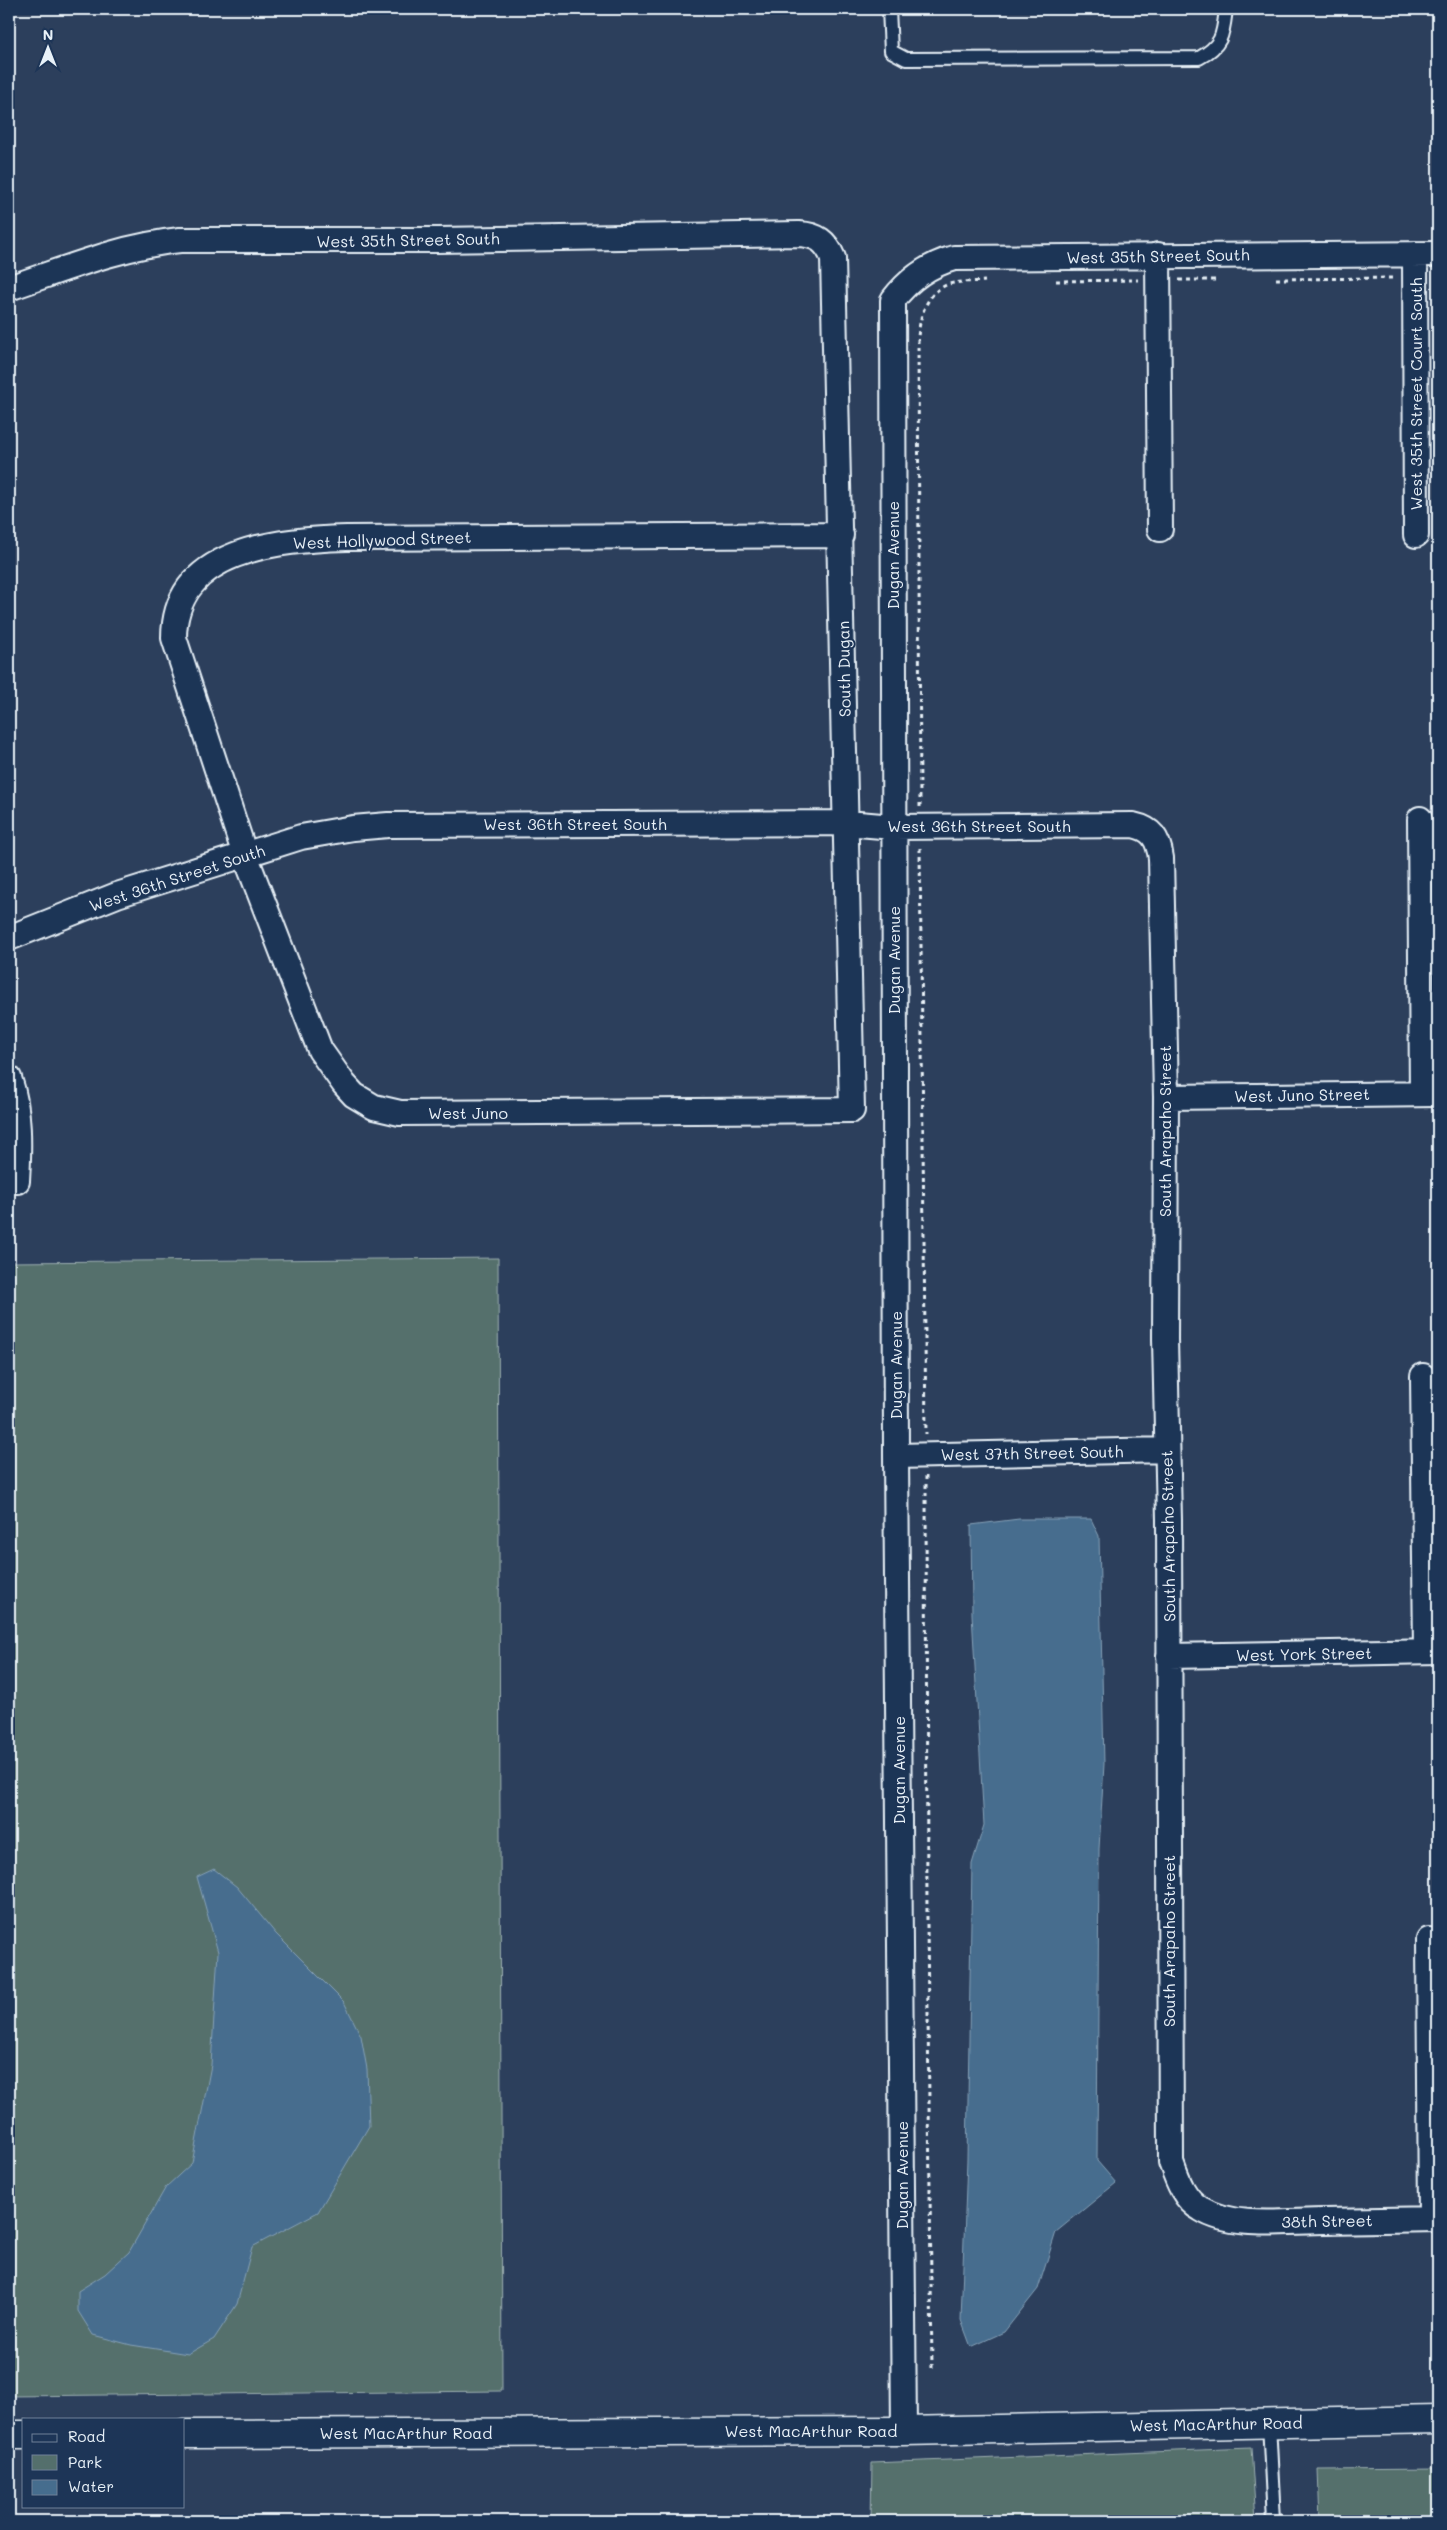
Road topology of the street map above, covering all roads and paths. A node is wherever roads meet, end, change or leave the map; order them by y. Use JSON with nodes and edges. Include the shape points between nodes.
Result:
{"nodes":[{"id":1,"x":889,"y":9,"type":"edge"},
{"id":2,"x":1226,"y":9,"type":"edge"},
{"id":3,"x":814,"y":235,"type":"joint"},
{"id":4,"x":1415,"y":254,"type":"junction"},
{"id":5,"x":1438,"y":254,"type":"edge"},
{"id":6,"x":1158,"y":255,"type":"junction"},
{"id":7,"x":1415,"y":278,"type":"junction"},
{"id":8,"x":1272,"y":279,"type":"dead end"},
{"id":9,"x":1158,"y":280,"type":"junction"},
{"id":10,"x":1225,"y":280,"type":"dead end"},
{"id":11,"x":992,"y":281,"type":"dead end"},
{"id":12,"x":1049,"y":281,"type":"dead end"},
{"id":13,"x":9,"y":288,"type":"edge"},
{"id":14,"x":893,"y":300,"type":"joint"},
{"id":15,"x":1160,"y":529,"type":"dead end"},
{"id":16,"x":841,"y":535,"type":"junction"},
{"id":17,"x":1416,"y":535,"type":"dead end"},
{"id":18,"x":1420,"y":819,"type":"dead end"},
{"id":19,"x":847,"y":823,"type":"junction"},
{"id":20,"x":920,"y":827,"type":"junction"},
{"id":21,"x":893,"y":828,"type":"junction"},
{"id":22,"x":1154,"y":837,"type":"joint"},
{"id":23,"x":245,"y":854,"type":"junction"},
{"id":24,"x":9,"y":938,"type":"edge"},
{"id":25,"x":9,"y":1078,"type":"edge"},
{"id":26,"x":1430,"y":1094,"type":"edge"},
{"id":27,"x":1166,"y":1097,"type":"junction"},
{"id":28,"x":852,"y":1110,"type":"joint"},
{"id":29,"x":16,"y":1181,"type":"dead end"},
{"id":30,"x":1423,"y":1376,"type":"dead end"},
{"id":31,"x":1167,"y":1450,"type":"junction"},
{"id":32,"x":926,"y":1455,"type":"junction"},
{"id":33,"x":896,"y":1456,"type":"junction"},
{"id":34,"x":1432,"y":1651,"type":"edge"},
{"id":35,"x":1169,"y":1656,"type":"junction"},
{"id":36,"x":1429,"y":1940,"type":"dead end"},
{"id":37,"x":1216,"y":2218,"type":"joint"},
{"id":38,"x":1435,"y":2219,"type":"edge"},
{"id":39,"x":932,"y":2370,"type":"dead end"},
{"id":40,"x":1438,"y":2420,"type":"edge"},
{"id":41,"x":1269,"y":2423,"type":"junction"},
{"id":42,"x":904,"y":2431,"type":"junction"},
{"id":43,"x":185,"y":2434,"type":"edge"},
{"id":44,"x":9,"y":2435,"type":"edge"},
{"id":45,"x":22,"y":2435,"type":"edge"},
{"id":46,"x":1274,"y":2521,"type":"edge"}],
"edges":[{"from":1,"to":2,"type":"lane","via":[[891,51],[906,59],[1199,58],[1214,50],[1224,32]]},
{"from":3,"to":13,"type":"street","name":"West 35th Street South","via":[[180,240],[100,256]]},
{"from":3,"to":16,"type":"street","name":"South Dugan","via":[[828,247],[833,258]]},
{"from":4,"to":5,"type":"street","name":"West 35th Street South"},
{"from":4,"to":6,"type":"street","name":"West 35th Street South"},
{"from":4,"to":7,"type":"street","name":"West 35th Street Court South"},
{"from":6,"to":9,"type":"street"},
{"from":6,"to":14,"type":"street","name":"West 35th Street South","via":[[954,258],[928,267]]},
{"from":7,"to":8,"type":"path"},
{"from":7,"to":17,"type":"street","name":"West 35th Street Court South"},
{"from":9,"to":10,"type":"path"},
{"from":9,"to":12,"type":"path"},
{"from":9,"to":15,"type":"street"},
{"from":11,"to":20,"type":"path","via":[[948,284],[929,299],[920,316]]},
{"from":14,"to":21,"type":"street","name":"Dugan Avenue"},
{"from":16,"to":19,"type":"street","name":"South Dugan"},
{"from":16,"to":23,"type":"street","name":"West Hollywood Street","via":[[314,539],[256,548],[216,564],[186,590],[174,622],[174,638]]},
{"from":18,"to":26,"type":"street"},
{"from":19,"to":21,"type":"street","name":"West 36th Street South"},
{"from":19,"to":23,"type":"street","name":"West 36th Street South","via":[[388,825],[301,837]]},
{"from":19,"to":28,"type":"street","name":"South Dugan"},
{"from":20,"to":21,"type":"street","name":"West 36th Street South"},
{"from":20,"to":22,"type":"street","name":"West 36th Street South","via":[[1133,825],[1146,828]]},
{"from":20,"to":32,"type":"path"},
{"from":21,"to":33,"type":"street","name":"Dugan Avenue"},
{"from":22,"to":27,"type":"street","name":"South Arapaho Street","via":[[1161,858]]},
{"from":23,"to":24,"type":"street","name":"West 36th Street South","via":[[117,896]]},
{"from":23,"to":28,"type":"street","name":"West Juno","via":[[320,1050],[354,1095],[374,1107],[400,1113]]},
{"from":25,"to":29,"type":"street","via":[[18,1134]]},
{"from":26,"to":27,"type":"street","name":"West Juno Street"},
{"from":27,"to":31,"type":"street","name":"South Arapaho Street"},
{"from":30,"to":34,"type":"street"},
{"from":31,"to":32,"type":"street","name":"West 37th Street South"},
{"from":31,"to":35,"type":"street","name":"South Arapaho Street"},
{"from":32,"to":33,"type":"street","name":"West 37th Street South"},
{"from":32,"to":39,"type":"path"},
{"from":33,"to":42,"type":"street","name":"Dugan Avenue"},
{"from":34,"to":35,"type":"street","name":"West York Street"},
{"from":35,"to":37,"type":"street","name":"South Arapaho Street","via":[[1171,2162],[1188,2197],[1199,2209]]},
{"from":36,"to":38,"type":"street"},
{"from":37,"to":38,"type":"street","name":"38th Street","via":[[1263,2222]]},
{"from":40,"to":41,"type":"street","name":"West MacArthur Road"},
{"from":41,"to":42,"type":"street","name":"West MacArthur Road"},
{"from":41,"to":46,"type":"lane"},
{"from":42,"to":43,"type":"street","name":"West MacArthur Road"},
{"from":44,"to":45,"type":"street"}]}
